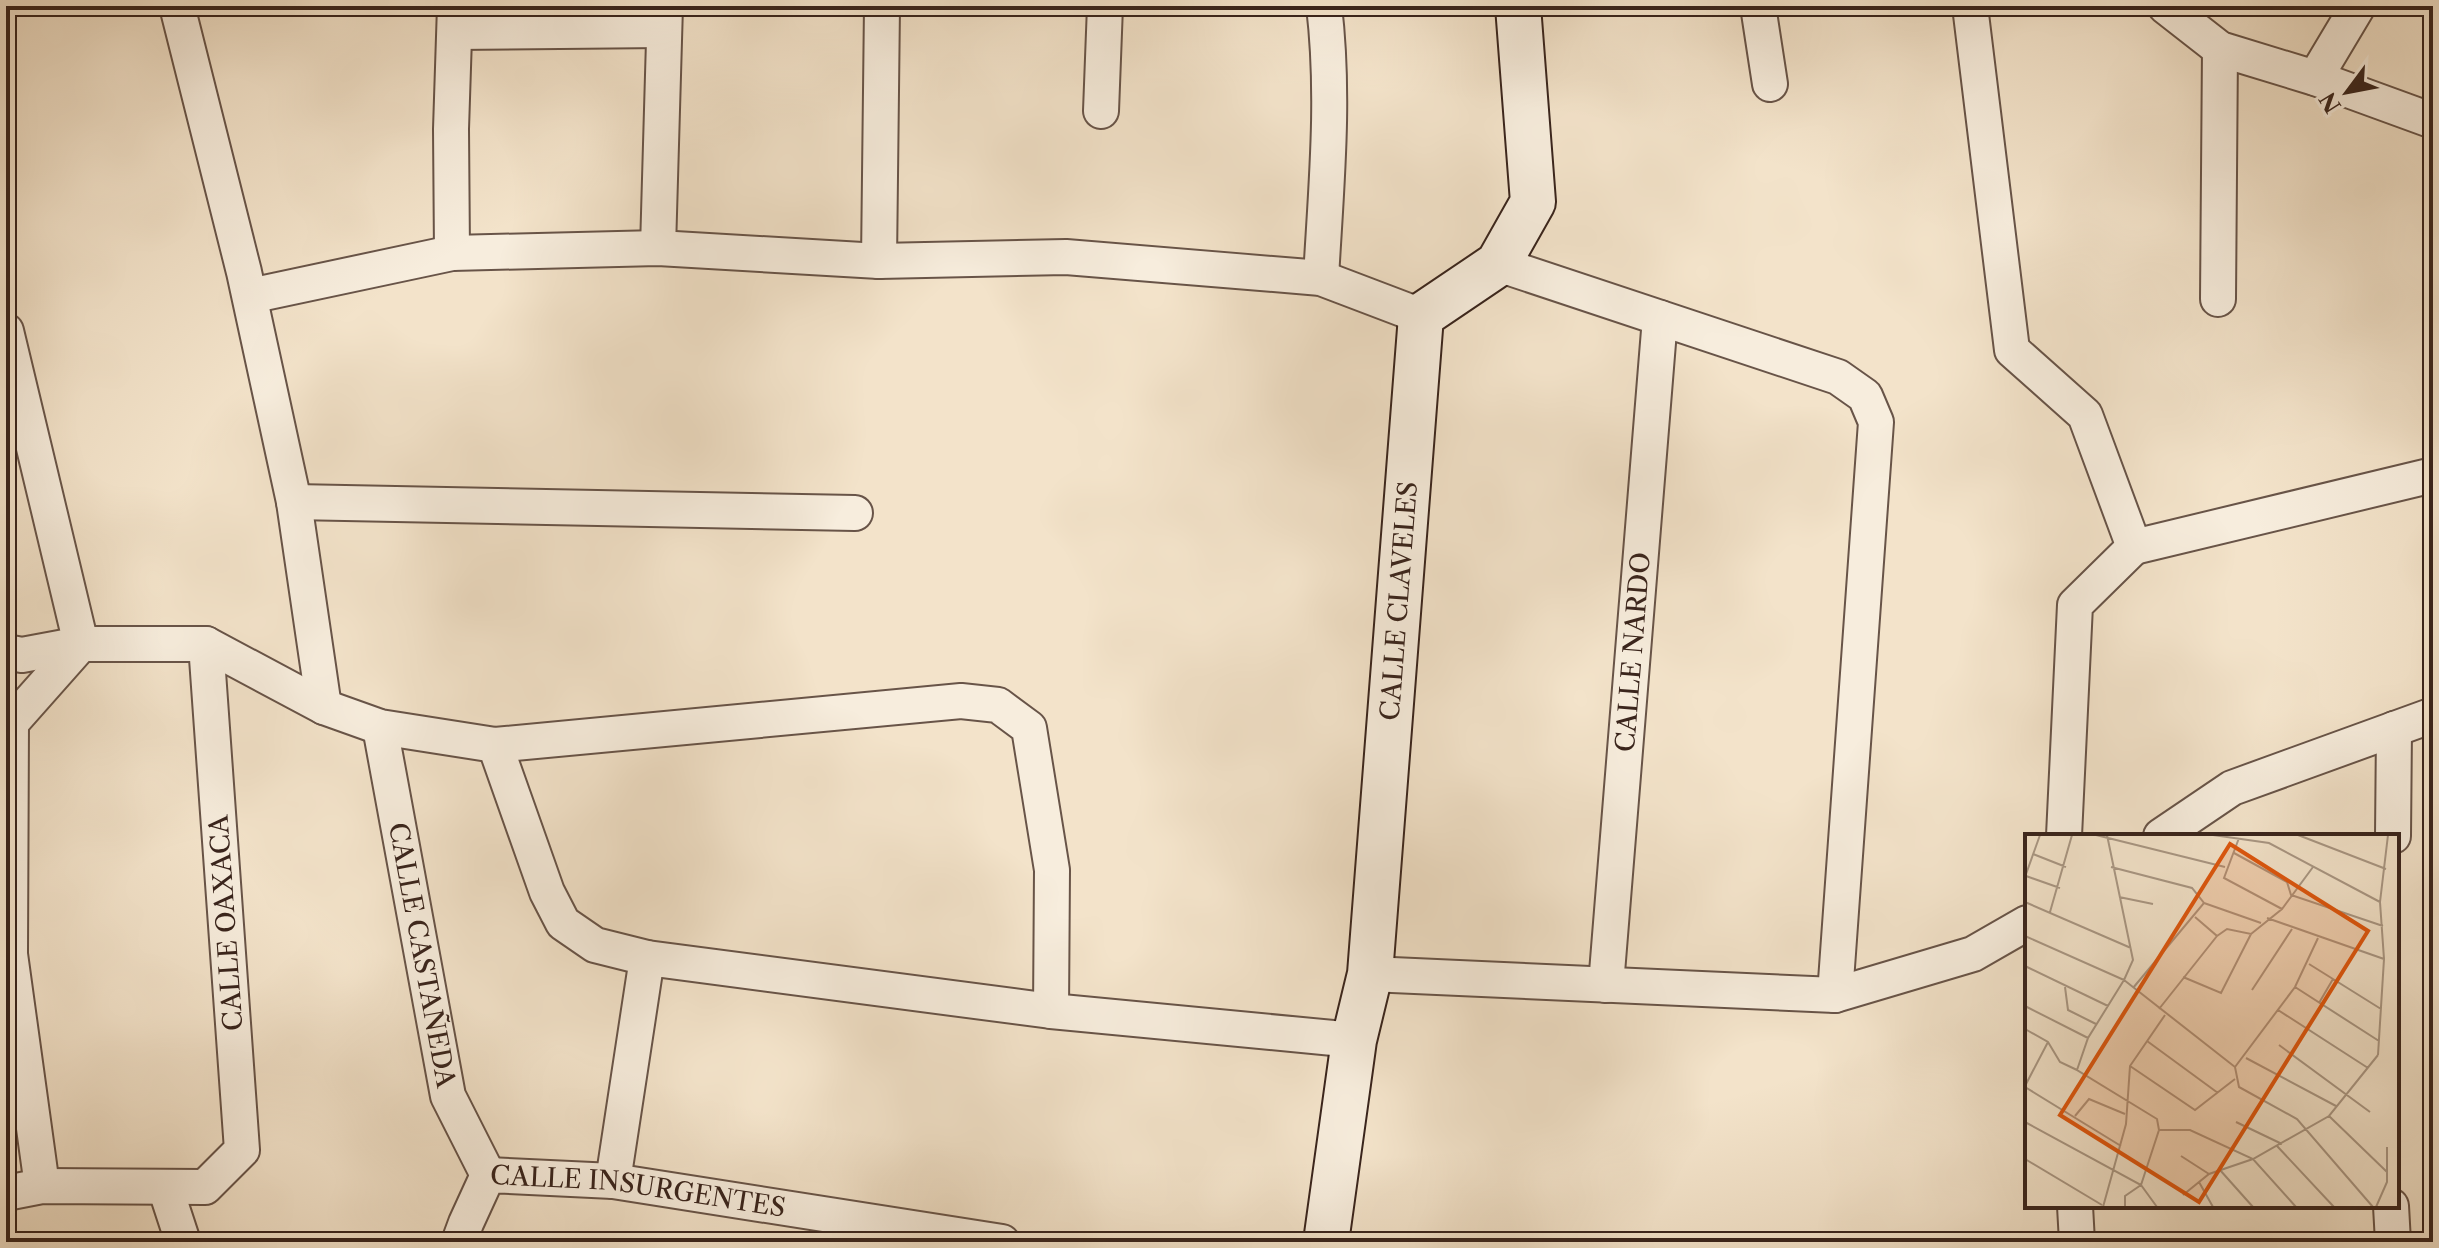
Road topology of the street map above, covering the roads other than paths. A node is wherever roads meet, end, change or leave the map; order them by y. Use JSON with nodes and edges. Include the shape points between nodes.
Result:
{"nodes":[{"id":1,"x":177,"y":6,"type":"edge"},
{"id":2,"x":882,"y":6,"type":"edge"},
{"id":3,"x":1105,"y":6,"type":"edge"},
{"id":4,"x":1324,"y":6,"type":"edge"},
{"id":5,"x":1518,"y":6,"type":"edge"},
{"id":6,"x":1758,"y":6,"type":"edge"},
{"id":7,"x":1970,"y":6,"type":"edge"},
{"id":8,"x":2165,"y":6,"type":"edge"},
{"id":9,"x":2358,"y":6,"type":"edge"},
{"id":10,"x":664,"y":18,"type":"edge"},
{"id":11,"x":455,"y":19,"type":"edge"},
{"id":12,"x":2220,"y":49,"type":"junction"},
{"id":13,"x":2315,"y":78,"type":"junction"},
{"id":14,"x":1770,"y":84,"type":"dead end"},
{"id":15,"x":1101,"y":111,"type":"dead end"},
{"id":16,"x":2433,"y":121,"type":"edge"},
{"id":17,"x":658,"y":248,"type":"junction"},
{"id":18,"x":452,"y":253,"type":"junction"},
{"id":19,"x":879,"y":261,"type":"junction"},
{"id":20,"x":1498,"y":264,"type":"junction"},
{"id":21,"x":1321,"y":278,"type":"junction"},
{"id":22,"x":250,"y":296,"type":"junction"},
{"id":23,"x":2218,"y":299,"type":"dead end"},
{"id":24,"x":1421,"y":316,"type":"junction"},
{"id":25,"x":1660,"y":318,"type":"junction"},
{"id":26,"x":6,"y":331,"type":"edge"},
{"id":27,"x":2433,"y":475,"type":"edge"},
{"id":28,"x":294,"y":502,"type":"junction"},
{"id":29,"x":855,"y":513,"type":"dead end"},
{"id":30,"x":2134,"y":547,"type":"junction"},
{"id":31,"x":81,"y":644,"type":"junction"},
{"id":32,"x":206,"y":644,"type":"junction"},
{"id":33,"x":6,"y":652,"type":"edge"},
{"id":34,"x":324,"y":707,"type":"junction"},
{"id":35,"x":2433,"y":715,"type":"edge"},
{"id":36,"x":380,"y":727,"type":"junction"},
{"id":37,"x":2394,"y":729,"type":"junction"},
{"id":38,"x":495,"y":745,"type":"junction"},
{"id":39,"x":2064,"y":834,"type":"edge"},
{"id":40,"x":2167,"y":834,"type":"edge"},
{"id":41,"x":2393,"y":834,"type":"edge"},
{"id":42,"x":2025,"y":924,"type":"edge"},
{"id":43,"x":647,"y":958,"type":"junction"},
{"id":44,"x":1370,"y":974,"type":"junction"},
{"id":45,"x":1606,"y":985,"type":"junction"},
{"id":46,"x":1835,"y":995,"type":"junction"},
{"id":47,"x":1051,"y":1011,"type":"junction"},
{"id":48,"x":1354,"y":1040,"type":"junction"},
{"id":49,"x":488,"y":1175,"type":"junction"},
{"id":50,"x":613,"y":1181,"type":"junction"},
{"id":51,"x":42,"y":1186,"type":"junction"},
{"id":52,"x":165,"y":1187,"type":"junction"},
{"id":53,"x":6,"y":1193,"type":"edge"},
{"id":54,"x":2075,"y":1208,"type":"edge"},
{"id":55,"x":2391,"y":1208,"type":"edge"},
{"id":56,"x":183,"y":1242,"type":"edge"},
{"id":57,"x":459,"y":1242,"type":"edge"},
{"id":58,"x":1002,"y":1242,"type":"edge"},
{"id":59,"x":1326,"y":1242,"type":"edge"},
{"id":60,"x":2077,"y":1242,"type":"edge"},
{"id":61,"x":2393,"y":1242,"type":"edge"}],
"edges":[{"from":1,"to":22,"type":"street"},
{"from":2,"to":19,"type":"street"},
{"from":3,"to":15,"type":"street"},
{"from":4,"to":21,"type":"street","via":[[1330,124]]},
{"from":5,"to":20,"type":"main road","via":[[1533,202]]},
{"from":6,"to":14,"type":"street"},
{"from":7,"to":30,"type":"street","via":[[2012,350],[2085,415]]},
{"from":8,"to":12,"type":"street"},
{"from":9,"to":13,"type":"street"},
{"from":10,"to":11,"type":"street"},
{"from":10,"to":17,"type":"street"},
{"from":11,"to":18,"type":"street"},
{"from":12,"to":13,"type":"street"},
{"from":12,"to":23,"type":"street"},
{"from":13,"to":16,"type":"street"},
{"from":17,"to":18,"type":"street"},
{"from":17,"to":19,"type":"street"},
{"from":18,"to":22,"type":"street"},
{"from":19,"to":21,"type":"street","via":[[1066,257]]},
{"from":20,"to":24,"type":"main road"},
{"from":20,"to":25,"type":"street"},
{"from":21,"to":24,"type":"street"},
{"from":22,"to":28,"type":"street"},
{"from":24,"to":44,"type":"main road","name":"CALLE CLAVELES"},
{"from":25,"to":45,"type":"street","name":"CALLE NARDO"},
{"from":25,"to":46,"type":"street","via":[[1838,377],[1865,396],[1876,422]]},
{"from":26,"to":31,"type":"street"},
{"from":27,"to":30,"type":"street"},
{"from":28,"to":29,"type":"street"},
{"from":28,"to":34,"type":"street"},
{"from":30,"to":39,"type":"street","via":[[2075,605]]},
{"from":31,"to":32,"type":"street"},
{"from":31,"to":33,"type":"street","via":[[22,655]]},
{"from":31,"to":51,"type":"street","via":[[11,723],[10,954]]},
{"from":32,"to":34,"type":"street"},
{"from":32,"to":52,"type":"street","name":"CALLE OAXACA","via":[[242,1150],[205,1187]]},
{"from":34,"to":36,"type":"street"},
{"from":35,"to":37,"type":"street"},
{"from":36,"to":38,"type":"street"},
{"from":36,"to":49,"type":"street","name":"CALLE CASTAÑEDA","via":[[448,1096]]},
{"from":37,"to":40,"type":"street","via":[[2232,788]]},
{"from":37,"to":41,"type":"street"},
{"from":38,"to":43,"type":"street","via":[[563,923],[595,945]]},
{"from":38,"to":47,"type":"street","via":[[961,701],[998,705],[1029,728],[1052,870]]},
{"from":42,"to":46,"type":"street","via":[[1973,954]]},
{"from":43,"to":47,"type":"street"},
{"from":43,"to":50,"type":"street"},
{"from":44,"to":45,"type":"street"},
{"from":44,"to":48,"type":"main road","name":"CALLE CLAVELES"},
{"from":45,"to":46,"type":"street"},
{"from":47,"to":48,"type":"street"},
{"from":48,"to":59,"type":"main road","name":"CALLE CLAVELES"},
{"from":49,"to":50,"type":"street","name":"CALLE INSURGENTES"},
{"from":49,"to":57,"type":"street","name":"CALLE INSURGENTES"},
{"from":50,"to":58,"type":"street","name":"CALLE INSURGENTES"},
{"from":51,"to":52,"type":"street"},
{"from":51,"to":53,"type":"street"},
{"from":52,"to":56,"type":"street"},
{"from":54,"to":60,"type":"street"},
{"from":55,"to":61,"type":"street"}]}
